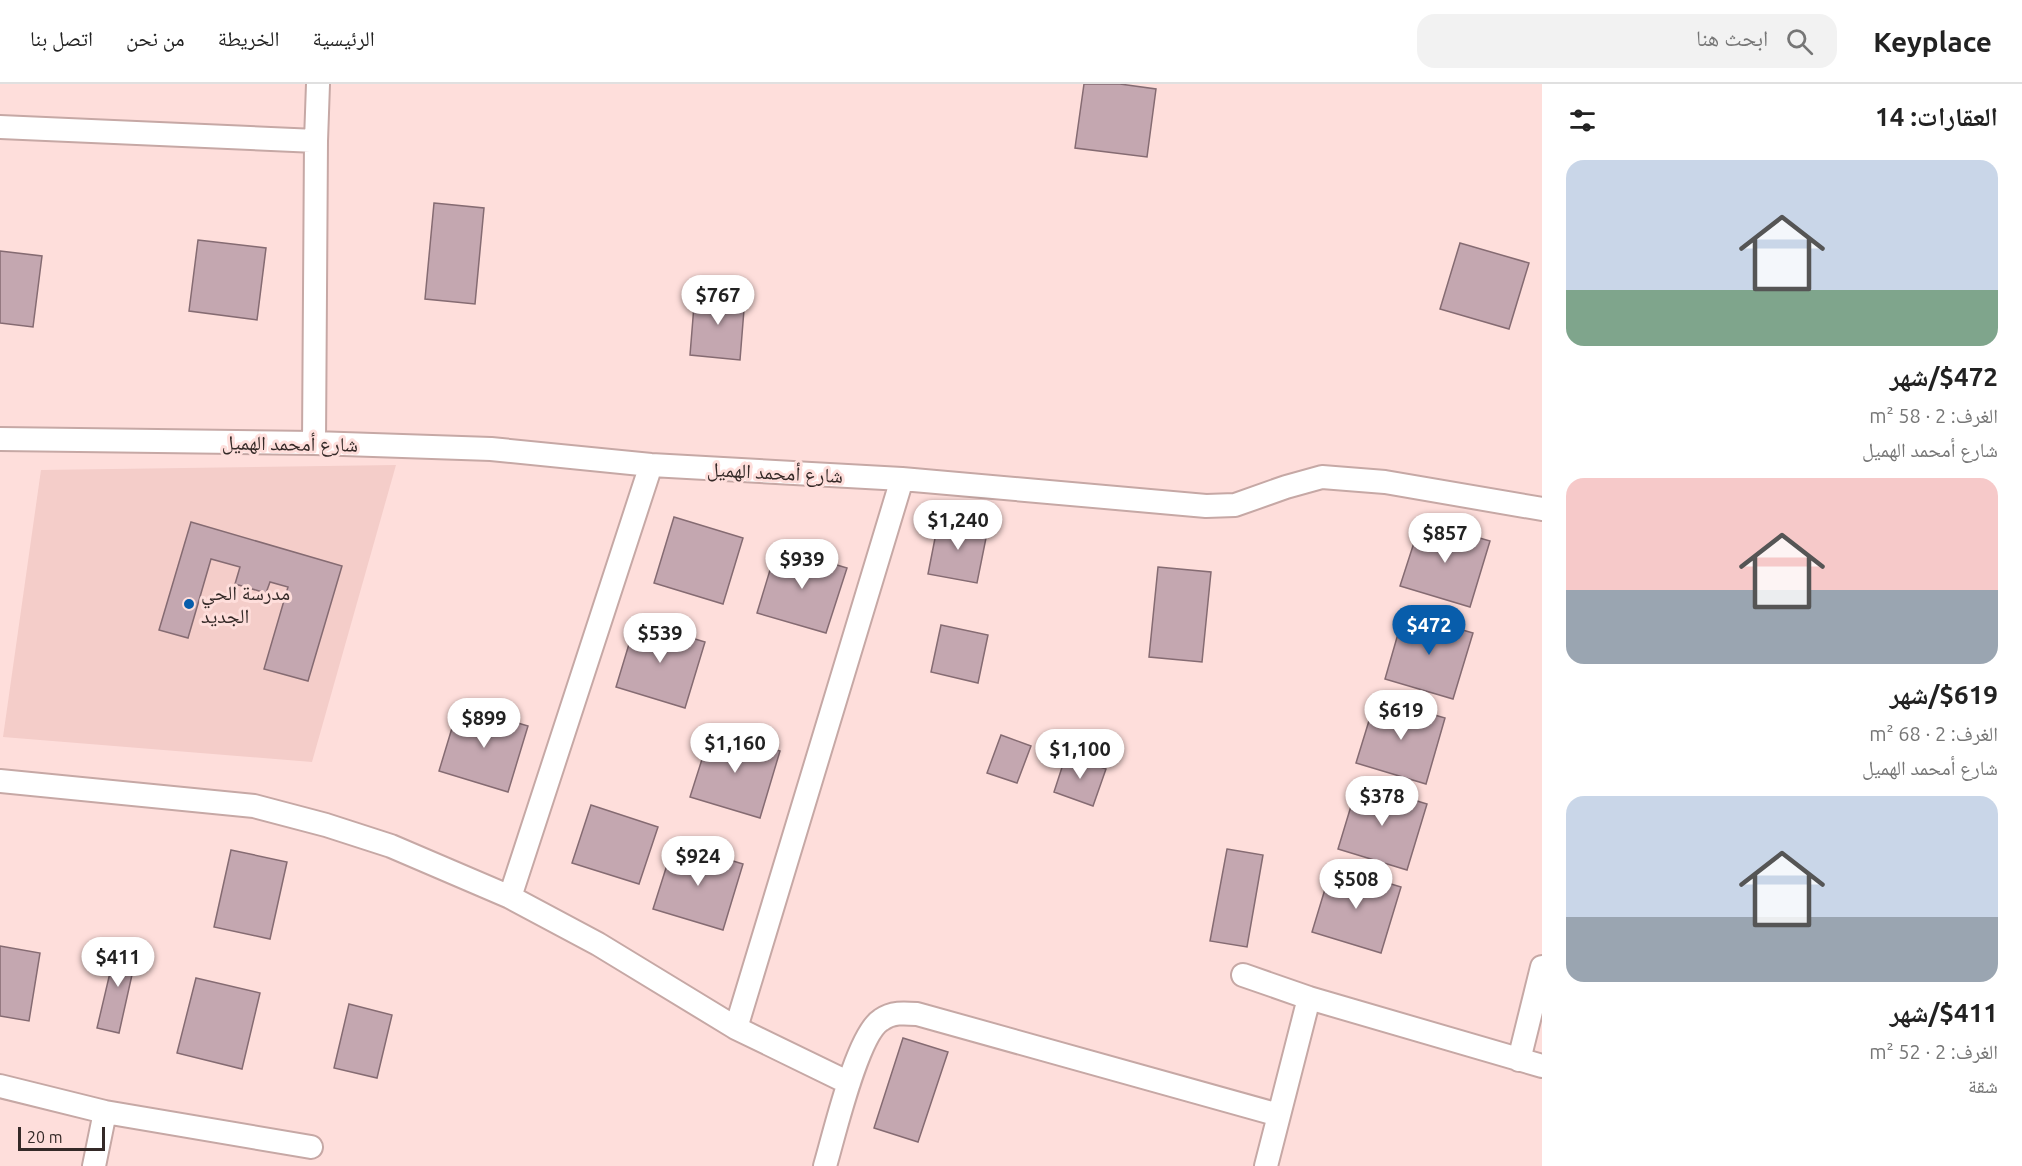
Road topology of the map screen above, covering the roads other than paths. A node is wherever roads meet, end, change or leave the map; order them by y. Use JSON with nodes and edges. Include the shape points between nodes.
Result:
{"nodes":[{"id":1,"x":318,"y":84,"type":"edge"},
{"id":2,"x":0,"y":127,"type":"edge"},
{"id":3,"x":316,"y":141,"type":"junction"},
{"id":4,"x":0,"y":439,"type":"edge"},
{"id":5,"x":314,"y":443,"type":"junction"},
{"id":6,"x":651,"y":465,"type":"junction"},
{"id":7,"x":902,"y":479,"type":"junction"},
{"id":8,"x":1542,"y":509,"type":"edge"},
{"id":9,"x":0,"y":781,"type":"edge"},
{"id":10,"x":510,"y":897,"type":"junction"},
{"id":11,"x":1542,"y":967,"type":"edge"},
{"id":12,"x":1243,"y":975,"type":"dead end"},
{"id":13,"x":1309,"y":998,"type":"junction"},
{"id":14,"x":736,"y":1028,"type":"junction"},
{"id":15,"x":1519,"y":1060,"type":"junction"},
{"id":16,"x":1542,"y":1066,"type":"edge"},
{"id":17,"x":849,"y":1083,"type":"junction"},
{"id":18,"x":0,"y":1086,"type":"edge"},
{"id":19,"x":105,"y":1112,"type":"junction"},
{"id":20,"x":1279,"y":1115,"type":"junction"},
{"id":21,"x":311,"y":1147,"type":"dead end"},
{"id":22,"x":94,"y":1166,"type":"edge"},
{"id":23,"x":825,"y":1166,"type":"edge"},
{"id":24,"x":1266,"y":1166,"type":"edge"}],
"edges":[{"from":1,"to":3,"type":"street"},
{"from":2,"to":3,"type":"street"},
{"from":3,"to":5,"type":"street"},
{"from":4,"to":5,"type":"street","name":"شارع أمحمد الهميل"},
{"from":5,"to":6,"type":"street","name":"شارع أمحمد الهميل","via":[[491,449]]},
{"from":6,"to":7,"type":"street","name":"شارع أمحمد الهميل"},
{"from":6,"to":10,"type":"street"},
{"from":7,"to":8,"type":"street","name":"شارع أمحمد الهميل","via":[[1206,506],[1235,505],[1322,477],[1385,482]]},
{"from":7,"to":14,"type":"street"},
{"from":9,"to":10,"type":"street","via":[[254,806],[391,846]]},
{"from":10,"to":14,"type":"street","via":[[598,944]]},
{"from":11,"to":15,"type":"street"},
{"from":12,"to":13,"type":"street"},
{"from":13,"to":15,"type":"street"},
{"from":13,"to":20,"type":"street"},
{"from":14,"to":17,"type":"street"},
{"from":15,"to":16,"type":"street"},
{"from":17,"to":20,"type":"street","via":[[869,1030],[881,1019],[898,1013],[917,1014]]},
{"from":17,"to":23,"type":"street"},
{"from":18,"to":19,"type":"street"},
{"from":19,"to":21,"type":"street"},
{"from":19,"to":22,"type":"street"},
{"from":20,"to":24,"type":"street"}]}
